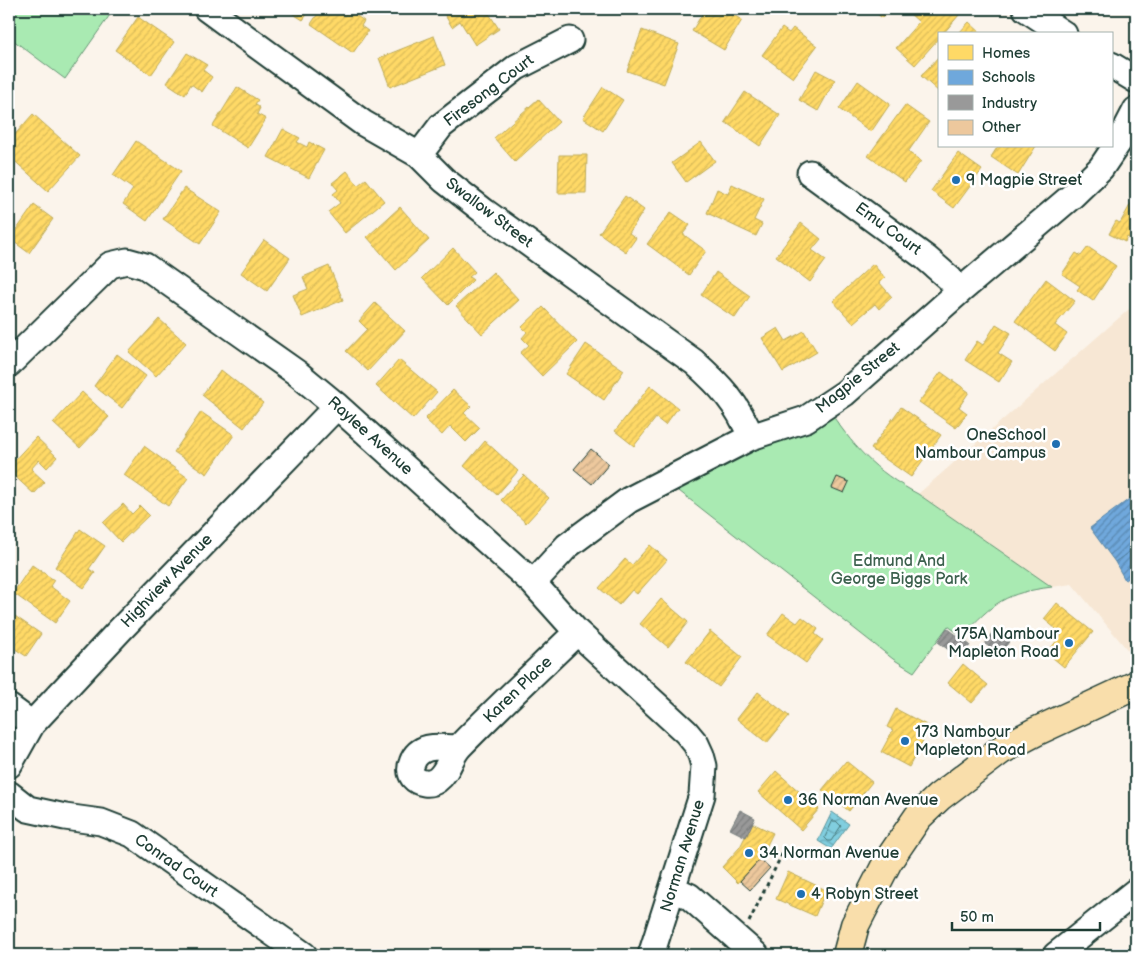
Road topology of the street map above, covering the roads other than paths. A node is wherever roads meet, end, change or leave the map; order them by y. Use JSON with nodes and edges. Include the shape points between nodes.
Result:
{"nodes":[{"id":1,"x":207,"y":9,"type":"edge"},
{"id":2,"x":1026,"y":9,"type":"edge"},
{"id":3,"x":1061,"y":32,"type":"edge"},
{"id":4,"x":570,"y":40,"type":"dead end"},
{"id":5,"x":1112,"y":66,"type":"edge"},
{"id":6,"x":1136,"y":80,"type":"edge"},
{"id":7,"x":1136,"y":110,"type":"edge"},
{"id":8,"x":419,"y":155,"type":"junction"},
{"id":9,"x":810,"y":173,"type":"dead end"},
{"id":10,"x":959,"y":292,"type":"junction"},
{"id":11,"x":9,"y":364,"type":"edge"},
{"id":12,"x":337,"y":406,"type":"junction"},
{"id":13,"x":751,"y":437,"type":"junction"},
{"id":14,"x":533,"y":584,"type":"junction"},
{"id":15,"x":578,"y":632,"type":"junction"},
{"id":16,"x":1136,"y":685,"type":"edge"},
{"id":17,"x":9,"y":707,"type":"edge"},
{"id":18,"x":32,"y":724,"type":"junction"},
{"id":19,"x":458,"y":748,"type":"dead end"},
{"id":20,"x":701,"y":754,"type":"joint"},
{"id":21,"x":9,"y":765,"type":"edge"},
{"id":22,"x":9,"y":794,"type":"edge"},
{"id":23,"x":673,"y":889,"type":"junction"},
{"id":24,"x":1136,"y":892,"type":"edge"},
{"id":25,"x":748,"y":948,"type":"edge"},
{"id":26,"x":1065,"y":953,"type":"edge"},
{"id":27,"x":304,"y":955,"type":"edge"},
{"id":28,"x":651,"y":955,"type":"edge"},
{"id":29,"x":847,"y":955,"type":"edge"}],
"edges":[{"from":1,"to":8,"type":"street","name":"Swallow Street","via":[[364,123]]},
{"from":2,"to":3,"type":"street"},
{"from":4,"to":8,"type":"street","name":"Firesong Court","via":[[517,67],[441,126]]},
{"from":5,"to":6,"type":"street"},
{"from":7,"to":10,"type":"street","name":"Magpie Street","via":[[1101,168]]},
{"from":8,"to":13,"type":"street","name":"Swallow Street","via":[[444,180],[485,212],[694,362],[733,401]]},
{"from":9,"to":10,"type":"street","name":"Emu Court","via":[[926,258],[950,279]]},
{"from":10,"to":13,"type":"street","name":"Magpie Street","via":[[845,393],[806,419]]},
{"from":11,"to":12,"type":"street","name":"Raylee Avenue","via":[[110,265],[127,261],[145,266],[171,283],[297,373]]},
{"from":12,"to":14,"type":"street","name":"Raylee Avenue"},
{"from":12,"to":18,"type":"street","name":"Highview Avenue"},
{"from":13,"to":14,"type":"street","name":"Magpie Street","via":[[629,500],[567,546]]},
{"from":14,"to":15,"type":"street","name":"Raylee Avenue"},
{"from":15,"to":19,"type":"street","name":"Karen Place"},
{"from":15,"to":20,"type":"street","name":"Raylee Avenue","via":[[686,732]]},
{"from":16,"to":29,"type":"main road","via":[[1001,750],[940,796],[918,817],[888,861],[855,925]]},
{"from":17,"to":18,"type":"street"},
{"from":18,"to":21,"type":"street","name":"Highview Avenue"},
{"from":20,"to":23,"type":"street","name":"Norman Avenue","via":[[704,766],[702,794]]},
{"from":22,"to":27,"type":"street","name":"Conrad Court","via":[[28,809],[101,822],[132,834]]},
{"from":23,"to":25,"type":"street","via":[[689,896]]},
{"from":23,"to":28,"type":"street","name":"Norman Avenue"},
{"from":24,"to":26,"type":"street"}]}
